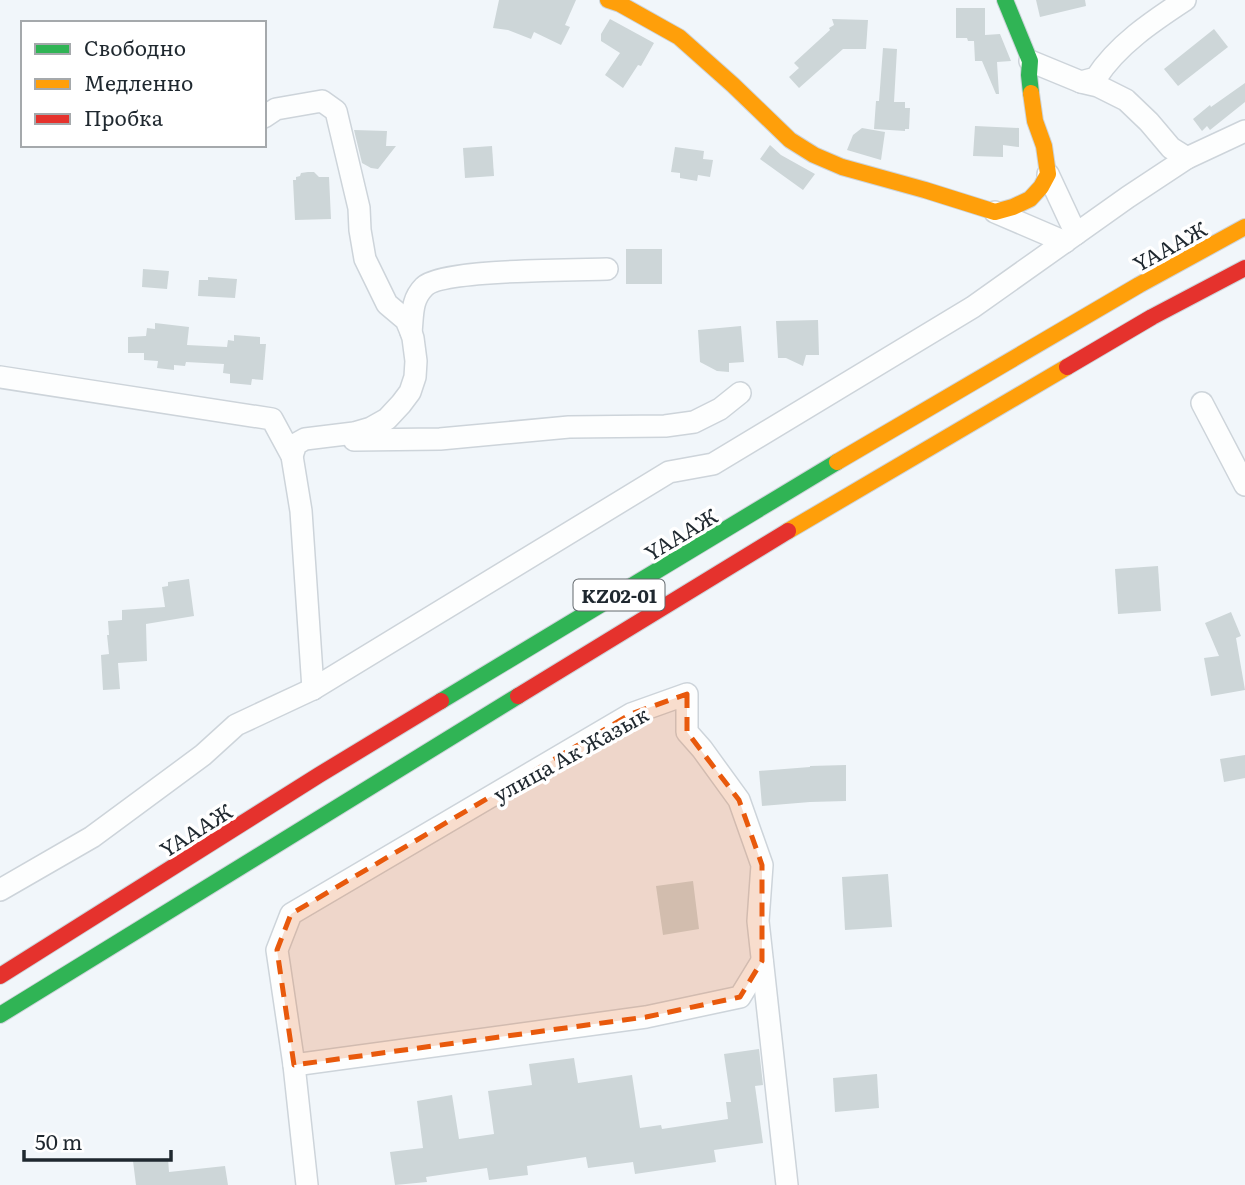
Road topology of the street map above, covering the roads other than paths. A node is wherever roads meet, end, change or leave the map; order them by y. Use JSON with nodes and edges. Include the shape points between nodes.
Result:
{"nodes":[{"id":1,"x":608,"y":0,"type":"edge"},
{"id":2,"x":1005,"y":0,"type":"edge"},
{"id":3,"x":1185,"y":0,"type":"edge"},
{"id":4,"x":1030,"y":61,"type":"junction"},
{"id":5,"x":1108,"y":63,"type":"junction"},
{"id":6,"x":1082,"y":82,"type":"junction"},
{"id":7,"x":1126,"y":100,"type":"junction"},
{"id":8,"x":266,"y":116,"type":"edge"},
{"id":9,"x":1245,"y":131,"type":"edge"},
{"id":10,"x":1187,"y":158,"type":"junction"},
{"id":11,"x":1048,"y":174,"type":"junction"},
{"id":12,"x":995,"y":212,"type":"junction"},
{"id":13,"x":1245,"y":227,"type":"edge"},
{"id":14,"x":1070,"y":238,"type":"junction"},
{"id":15,"x":1245,"y":268,"type":"edge"},
{"id":16,"x":607,"y":270,"type":"dead end"},
{"id":17,"x":411,"y":332,"type":"junction"},
{"id":18,"x":0,"y":377,"type":"edge"},
{"id":19,"x":740,"y":393,"type":"dead end"},
{"id":20,"x":1202,"y":403,"type":"dead end"},
{"id":21,"x":328,"y":436,"type":"junction"},
{"id":22,"x":292,"y":456,"type":"junction"},
{"id":23,"x":1245,"y":485,"type":"edge"},
{"id":24,"x":313,"y":689,"type":"junction"},
{"id":25,"x":0,"y":890,"type":"edge"},
{"id":26,"x":762,"y":961,"type":"junction"},
{"id":27,"x":0,"y":975,"type":"edge"},
{"id":28,"x":0,"y":1015,"type":"edge"},
{"id":29,"x":294,"y":1065,"type":"junction"},
{"id":30,"x":782,"y":1184,"type":"edge"},
{"id":31,"x":307,"y":1185,"type":"edge"}],
"edges":[{"from":1,"to":12,"type":"main road","via":[[679,37],[790,140],[814,155]]},
{"from":2,"to":4,"type":"main road"},
{"from":3,"to":5,"type":"street","via":[[1134,36]]},
{"from":4,"to":6,"type":"street"},
{"from":4,"to":11,"type":"main road","via":[[1035,121]]},
{"from":5,"to":6,"type":"street","via":[[1096,78]]},
{"from":5,"to":7,"type":"street"},
{"from":6,"to":7,"type":"street"},
{"from":7,"to":10,"type":"street","via":[[1171,148]]},
{"from":8,"to":17,"type":"street","via":[[276,108],[322,101],[336,111],[359,208],[365,259],[387,304],[406,320]]},
{"from":9,"to":10,"type":"street"},
{"from":10,"to":14,"type":"street"},
{"from":11,"to":12,"type":"main road","via":[[1030,199]]},
{"from":11,"to":14,"type":"street"},
{"from":12,"to":14,"type":"street"},
{"from":13,"to":27,"type":"main road","name":"ҮАААЖ","number":"KZ02-01","via":[[817,474],[318,775]]},
{"from":14,"to":24,"type":"street","via":[[973,307],[713,464],[669,472]]},
{"from":15,"to":28,"type":"main road","number":"KZ02-01","via":[[1152,317],[833,503]]},
{"from":16,"to":17,"type":"street","via":[[486,272],[426,284],[414,300]]},
{"from":17,"to":21,"type":"street","via":[[415,377],[401,404],[372,428]]},
{"from":18,"to":22,"type":"street","via":[[272,419]]},
{"from":19,"to":21,"type":"street","via":[[694,422],[665,426],[526,429],[440,439]]},
{"from":20,"to":23,"type":"street"},
{"from":21,"to":22,"type":"street","via":[[305,439],[296,444]]},
{"from":22,"to":24,"type":"street","via":[[302,511]]},
{"from":24,"to":25,"type":"street","via":[[236,725],[92,837]]},
{"from":26,"to":29,"type":"street","via":[[740,997],[646,1017]]},
{"from":26,"to":29,"type":"street","name":"улица Ак Жазык","via":[[758,921],[762,865],[740,800],[687,732],[687,694],[631,714],[291,914],[277,950]]},
{"from":26,"to":30,"type":"street","name":"улица Ак Жазык"},
{"from":29,"to":31,"type":"street"}]}
